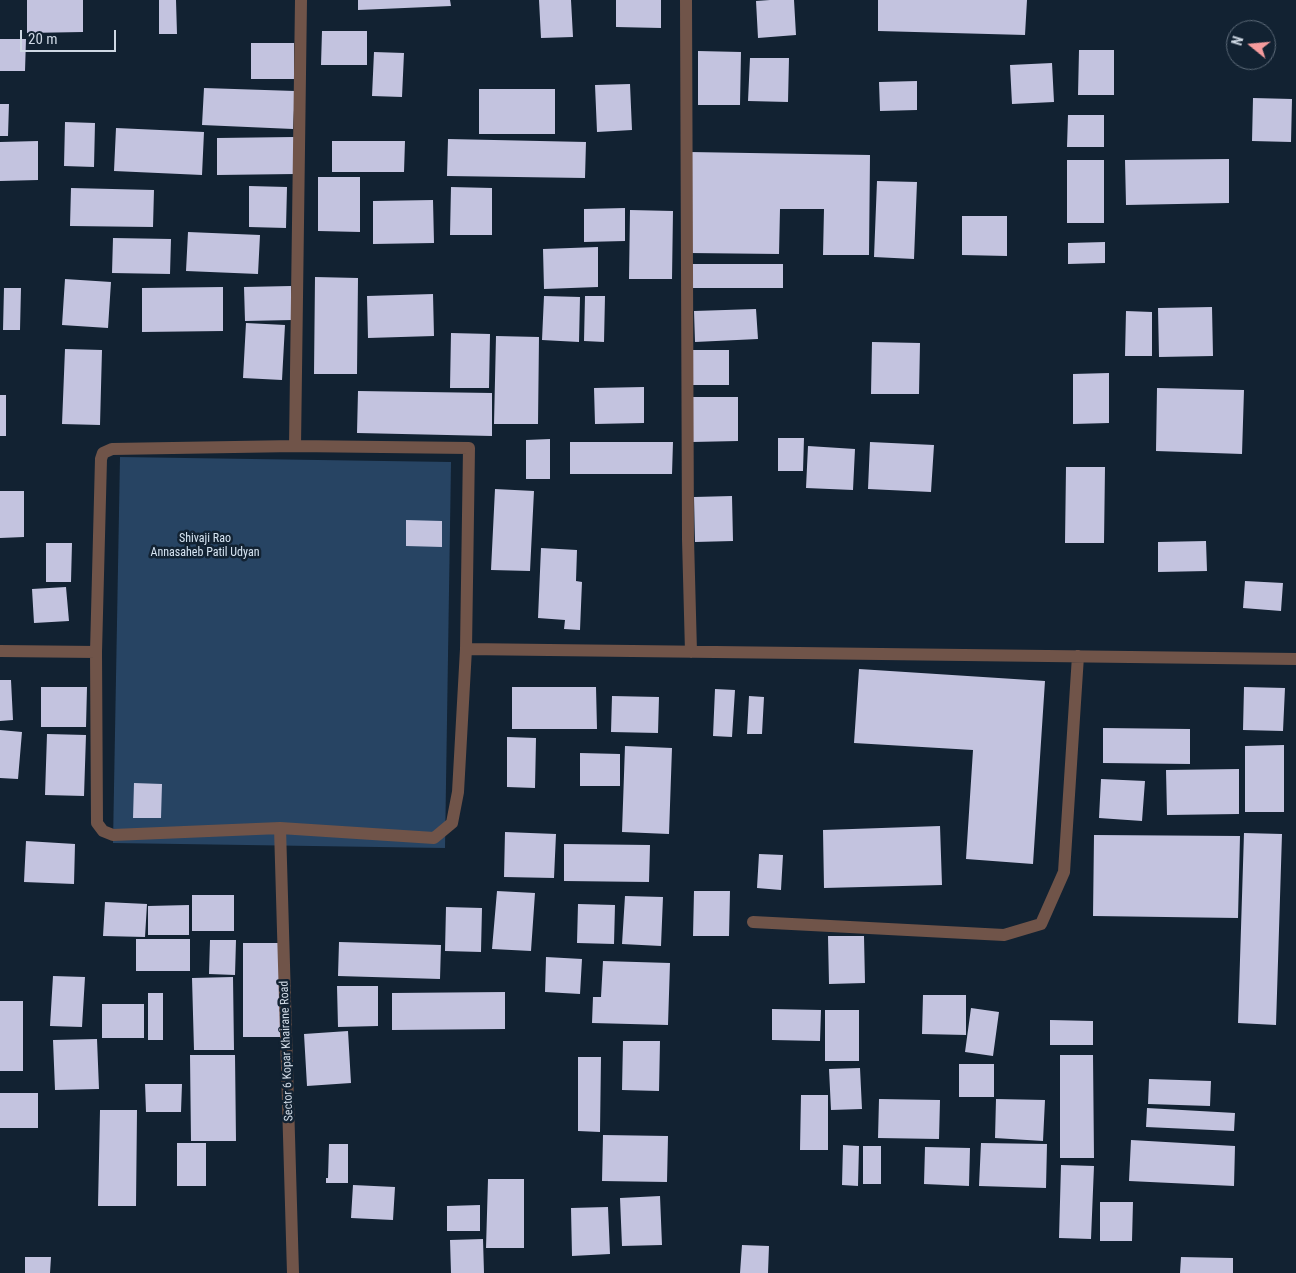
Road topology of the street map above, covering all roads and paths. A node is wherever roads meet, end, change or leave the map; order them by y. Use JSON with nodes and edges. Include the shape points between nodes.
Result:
{"nodes":[{"id":1,"x":302,"y":0,"type":"edge"},
{"id":2,"x":686,"y":0,"type":"edge"},
{"id":3,"x":295,"y":446,"type":"junction"},
{"id":4,"x":466,"y":649,"type":"junction"},
{"id":5,"x":0,"y":651,"type":"edge"},
{"id":6,"x":96,"y":652,"type":"junction"},
{"id":7,"x":691,"y":652,"type":"junction"},
{"id":8,"x":1078,"y":656,"type":"junction"},
{"id":9,"x":1296,"y":659,"type":"edge"},
{"id":10,"x":280,"y":828,"type":"junction"},
{"id":11,"x":752,"y":922,"type":"dead end"},
{"id":12,"x":293,"y":1273,"type":"edge"}],
"edges":[{"from":1,"to":3,"type":"street"},
{"from":2,"to":7,"type":"street"},
{"from":3,"to":4,"type":"street","via":[[469,448]]},
{"from":3,"to":6,"type":"street","via":[[112,449],[103,453]]},
{"from":4,"to":7,"type":"street"},
{"from":4,"to":10,"type":"street","via":[[458,792],[452,823],[434,838]]},
{"from":5,"to":6,"type":"street"},
{"from":6,"to":10,"type":"street","via":[[97,823],[103,831],[113,835]]},
{"from":7,"to":8,"type":"street"},
{"from":8,"to":9,"type":"street"},
{"from":8,"to":11,"type":"street","via":[[1064,872],[1041,924],[1004,935]]},
{"from":10,"to":12,"type":"street","name":"Sector 6 Kopar Khairane Road"}]}
